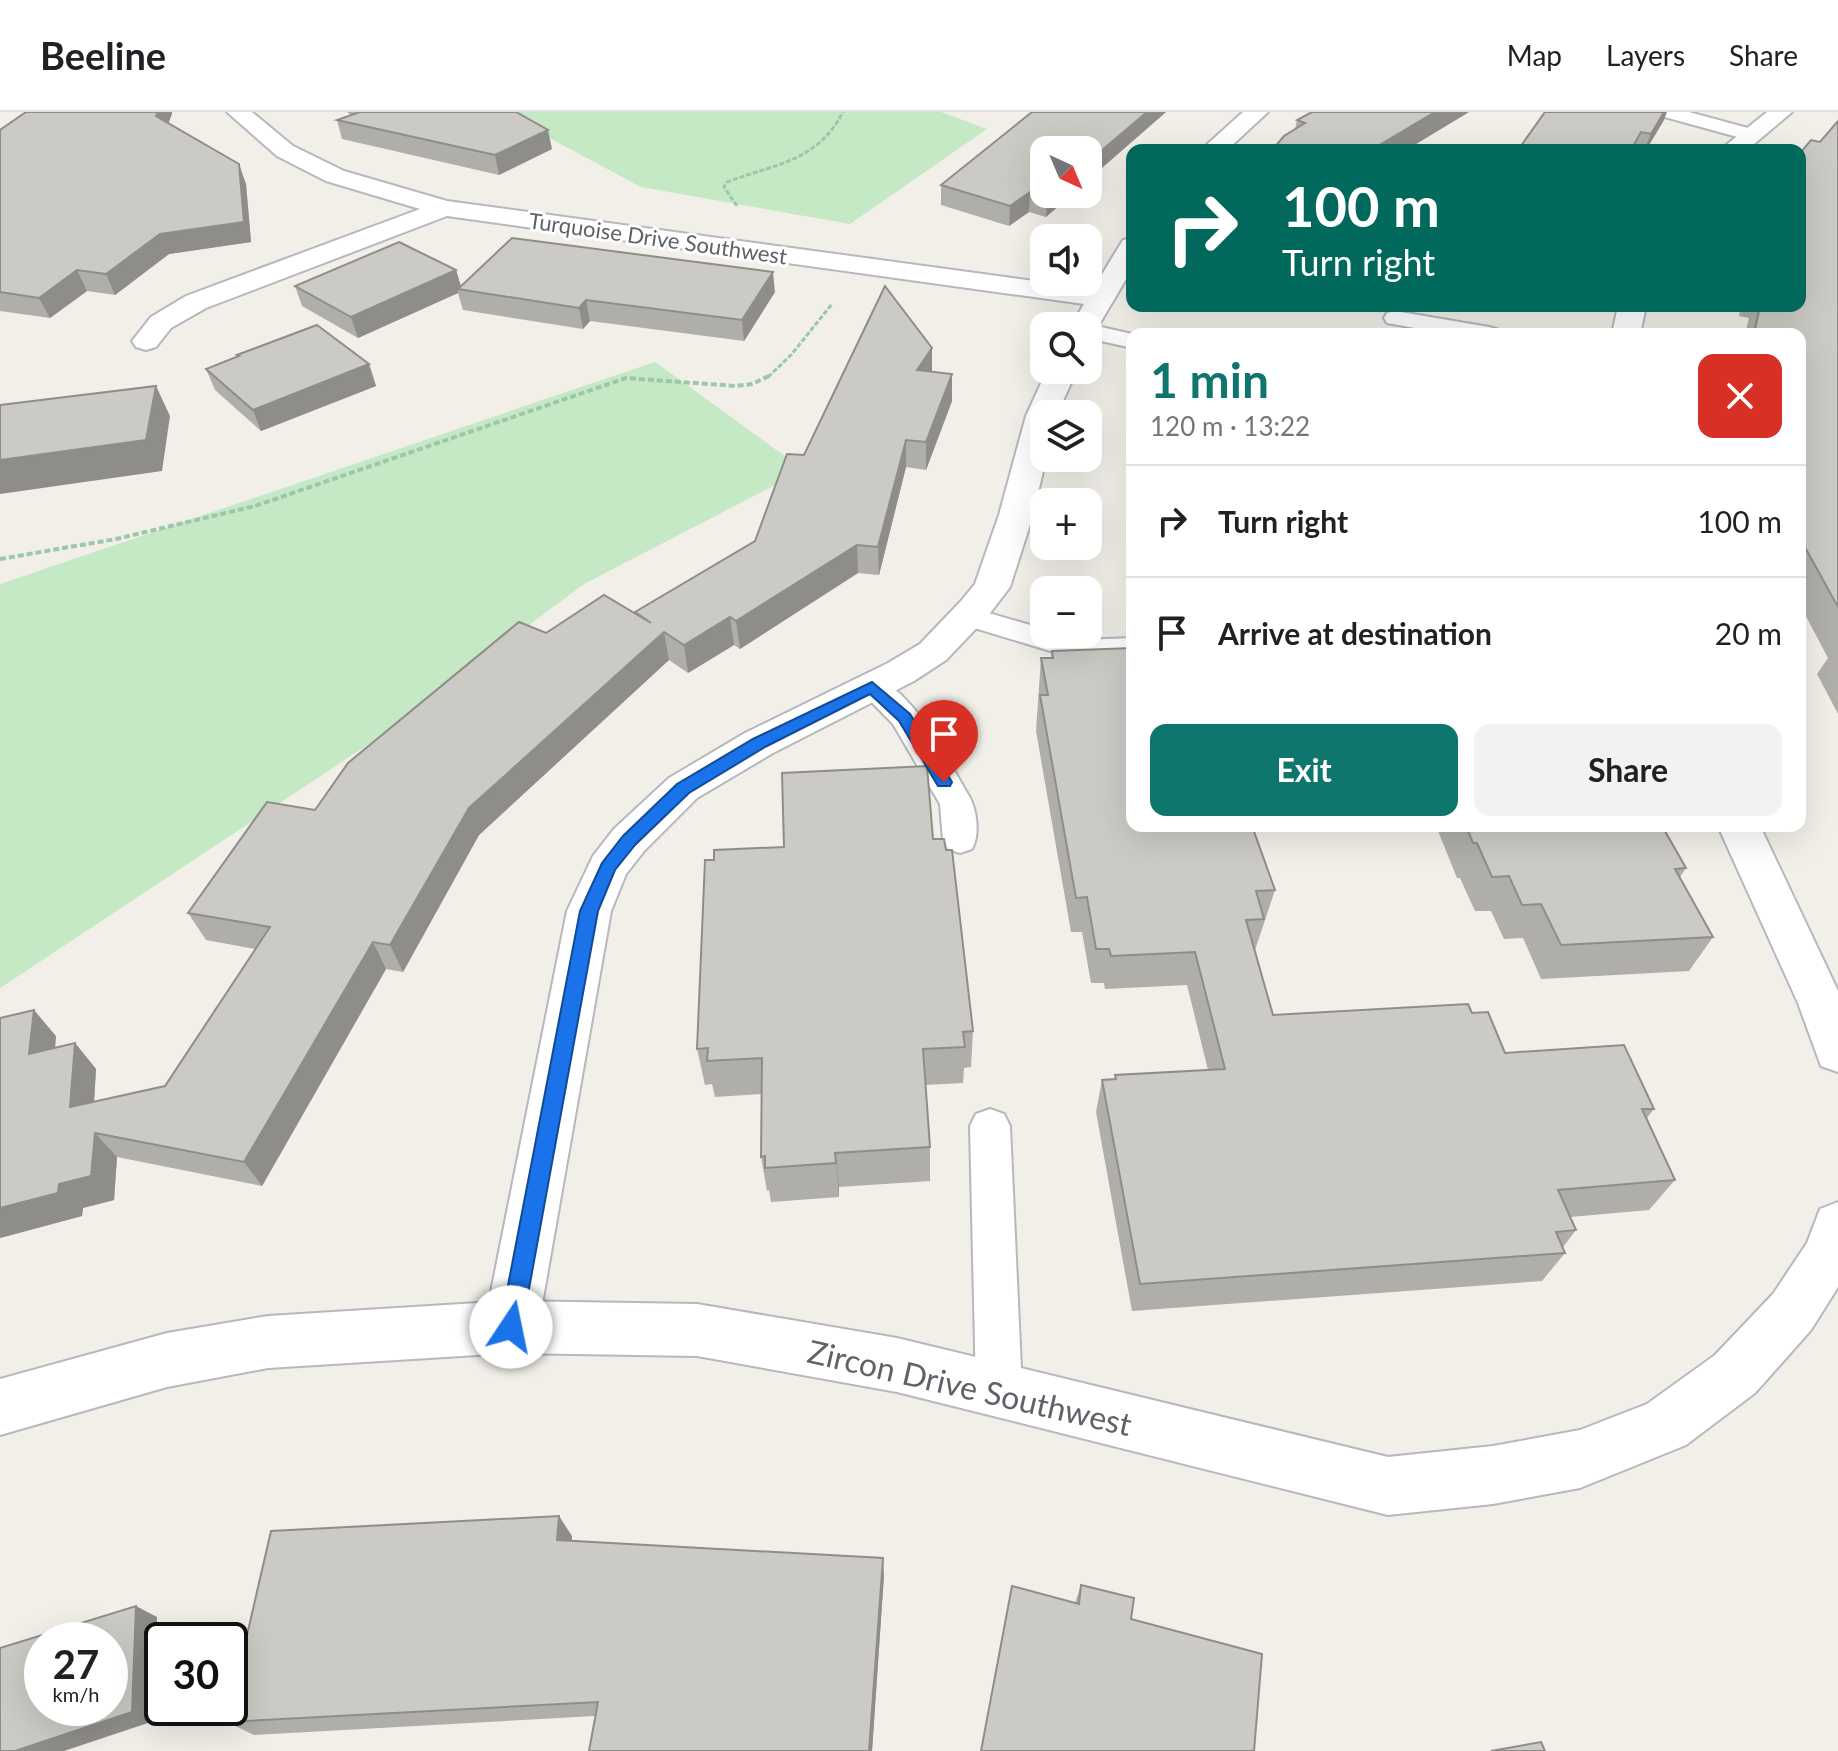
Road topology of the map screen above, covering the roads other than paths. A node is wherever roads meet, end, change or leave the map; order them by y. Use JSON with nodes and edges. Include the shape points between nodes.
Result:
{"nodes":[{"id":1,"x":238,"y":112,"type":"edge"},
{"id":2,"x":1257,"y":112,"type":"edge"},
{"id":3,"x":1668,"y":112,"type":"edge"},
{"id":4,"x":1781,"y":112,"type":"edge"},
{"id":5,"x":1752,"y":135,"type":"junction"},
{"id":6,"x":1220,"y":144,"type":"edge"},
{"id":7,"x":1740,"y":144,"type":"edge"},
{"id":8,"x":445,"y":208,"type":"junction"},
{"id":9,"x":1126,"y":256,"type":"edge"},
{"id":10,"x":1101,"y":298,"type":"junction"},
{"id":11,"x":1093,"y":312,"type":"edge"},
{"id":12,"x":1395,"y":318,"type":"dead end"},
{"id":13,"x":1454,"y":328,"type":"edge"},
{"id":14,"x":1102,"y":334,"type":"edge"},
{"id":15,"x":1126,"y":340,"type":"edge"},
{"id":16,"x":146,"y":341,"type":"dead end"},
{"id":17,"x":1056,"y":384,"type":"edge"},
{"id":18,"x":968,"y":616,"type":"junction"},
{"id":19,"x":1126,"y":648,"type":"edge"},
{"id":20,"x":872,"y":687,"type":"junction"},
{"id":21,"x":1742,"y":832,"type":"edge"},
{"id":22,"x":960,"y":840,"type":"dead end"},
{"id":23,"x":1838,"y":1052,"type":"edge"},
{"id":24,"x":990,"y":1126,"type":"dead end"},
{"id":25,"x":1838,"y":1226,"type":"edge"},
{"id":26,"x":511,"y":1327,"type":"junction"},
{"id":27,"x":999,"y":1390,"type":"junction"},
{"id":28,"x":0,"y":1407,"type":"edge"}],
"edges":[{"from":1,"to":8,"type":"street","name":"Turquoise Drive Southwest","via":[[285,151],[335,176]]},
{"from":2,"to":6,"type":"street"},
{"from":3,"to":5,"type":"lane"},
{"from":4,"to":5,"type":"street"},
{"from":5,"to":7,"type":"street"},
{"from":8,"to":10,"type":"street","name":"Turquoise Drive Southwest"},
{"from":8,"to":16,"type":"street","via":[[196,302],[151,330]]},
{"from":9,"to":10,"type":"street"},
{"from":10,"to":11,"type":"street"},
{"from":12,"to":13,"type":"lane"},
{"from":14,"to":15,"type":"lane"},
{"from":17,"to":18,"type":"street","via":[[1041,416],[992,587]]},
{"from":18,"to":19,"type":"lane","via":[[1080,650]]},
{"from":18,"to":20,"type":"street","via":[[933,652]]},
{"from":20,"to":22,"type":"lane","via":[[904,717],[957,804]]},
{"from":20,"to":26,"type":"street","via":[[683,788],[608,867],[589,911]]},
{"from":21,"to":23,"type":"street","via":[[1821,1003]]},
{"from":24,"to":27,"type":"lane"},
{"from":25,"to":27,"type":"street","name":"Zircon Drive Southwest","via":[[1829,1254],[1792,1312],[1735,1374],[1666,1425],[1580,1459],[1388,1486]]},
{"from":26,"to":27,"type":"street","name":"Zircon Drive Southwest","via":[[697,1330],[897,1365]]},
{"from":26,"to":28,"type":"street","name":"Zircon Drive Southwest","via":[[268,1342],[167,1360]]}]}
